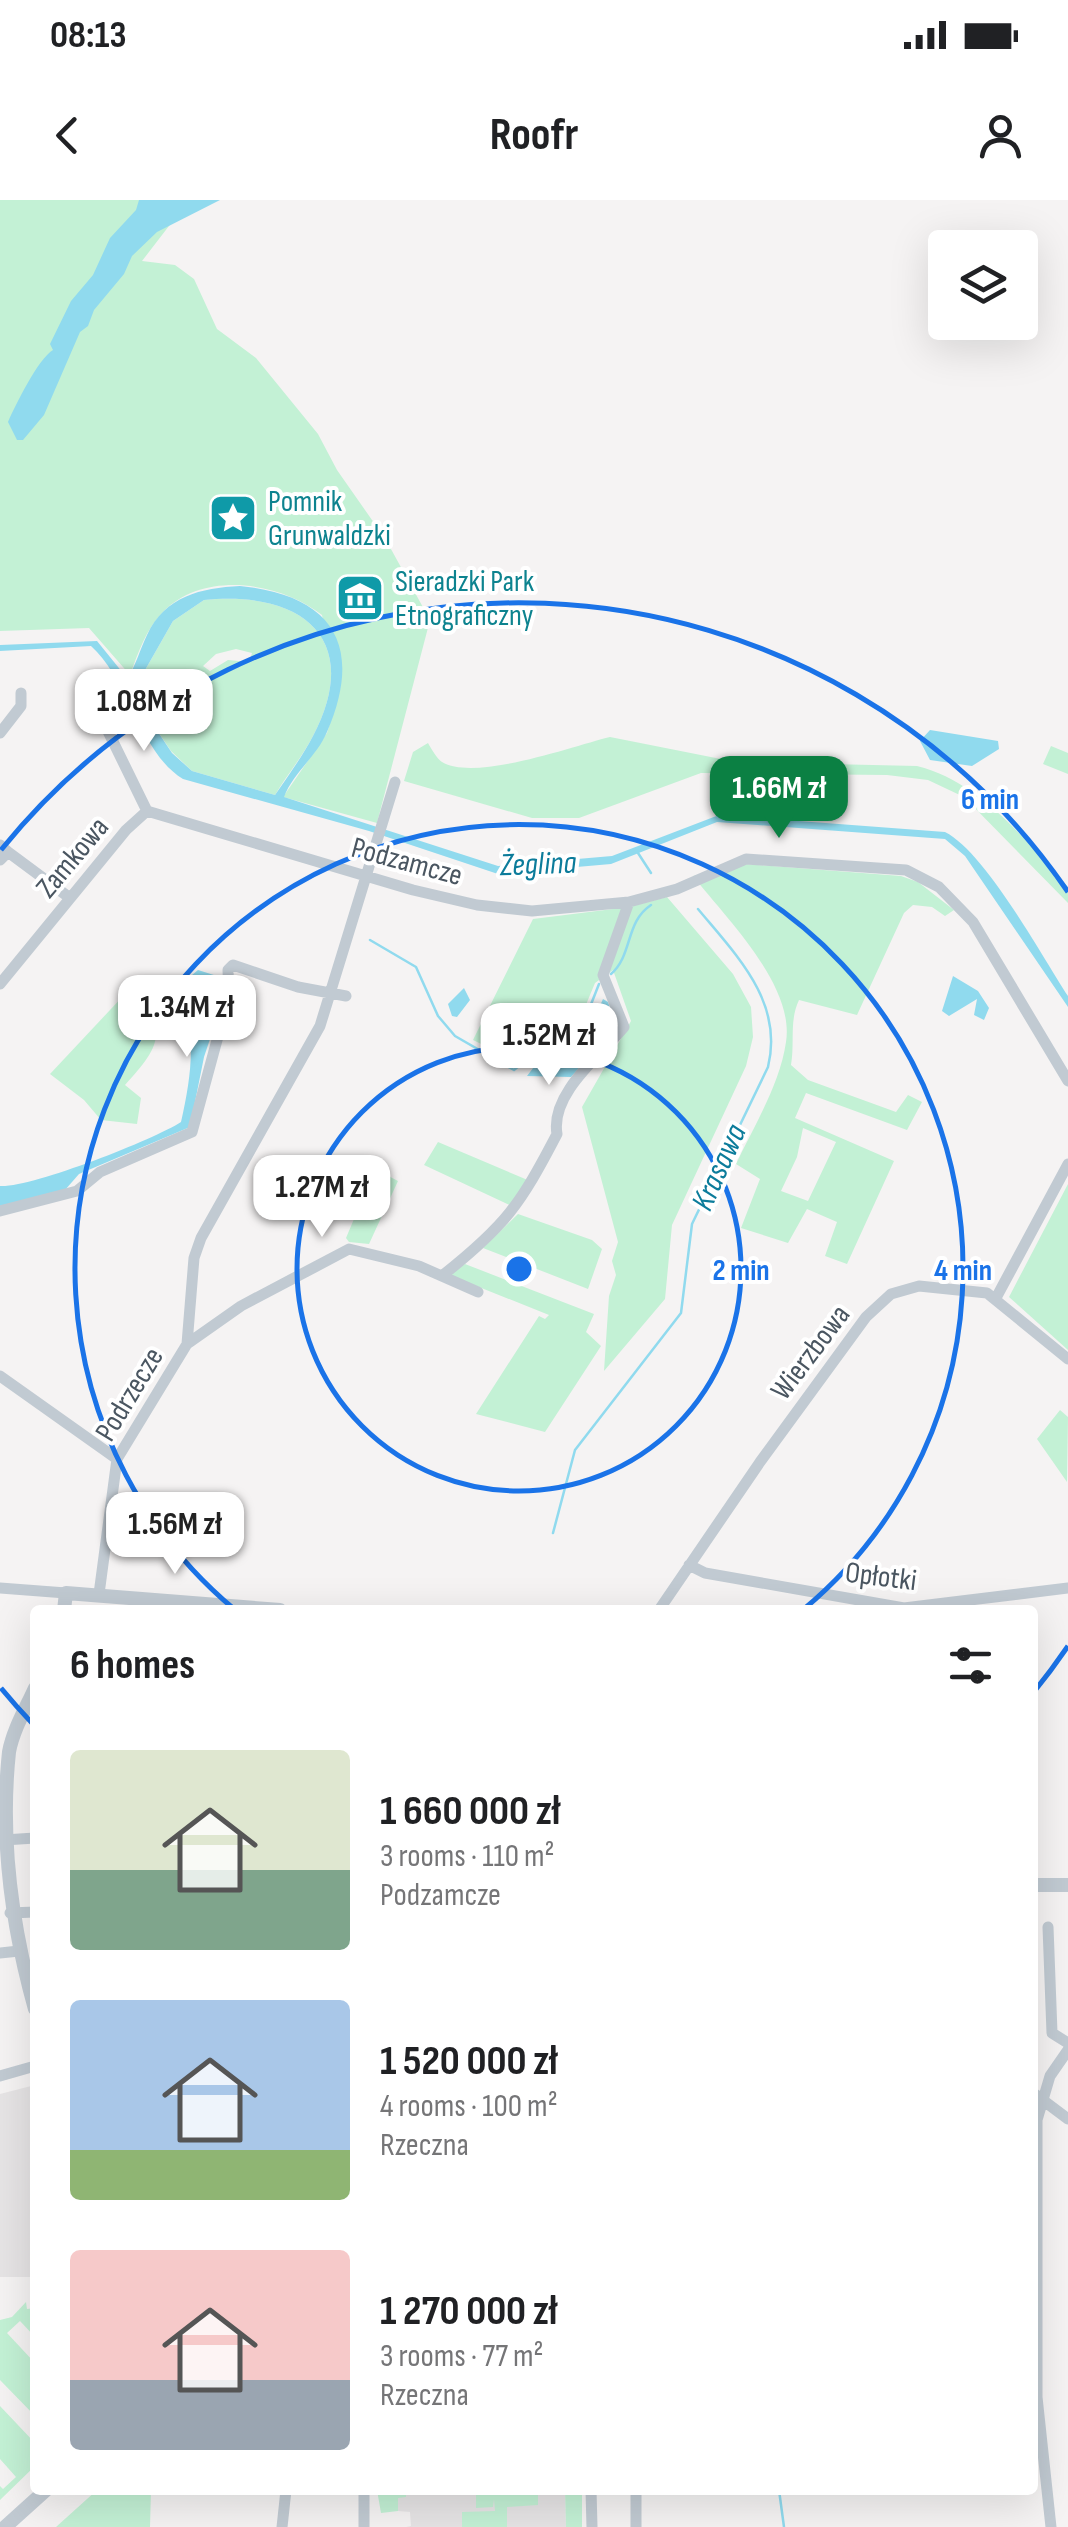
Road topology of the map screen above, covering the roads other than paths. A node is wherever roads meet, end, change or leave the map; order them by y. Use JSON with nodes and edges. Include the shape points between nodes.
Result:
{"nodes":[{"id":1,"x":21,"y":693,"type":"dead end"},
{"id":2,"x":100,"y":716,"type":"dead end"},
{"id":3,"x":0,"y":733,"type":"edge"},
{"id":4,"x":396,"y":782,"type":"dead end"},
{"id":5,"x":147,"y":811,"type":"junction"},
{"id":6,"x":3,"y":852,"type":"edge"},
{"id":7,"x":367,"y":878,"type":"junction"},
{"id":8,"x":70,"y":898,"type":"junction"},
{"id":9,"x":629,"y":902,"type":"junction"},
{"id":10,"x":0,"y":984,"type":"edge"},
{"id":11,"x":339,"y":994,"type":"junction"},
{"id":12,"x":1068,"y":1081,"type":"edge"},
{"id":13,"x":1068,"y":1164,"type":"edge"},
{"id":14,"x":0,"y":1211,"type":"edge"},
{"id":15,"x":443,"y":1275,"type":"junction"},
{"id":16,"x":478,"y":1292,"type":"dead end"},
{"id":17,"x":996,"y":1298,"type":"junction"},
{"id":18,"x":187,"y":1344,"type":"junction"},
{"id":19,"x":1068,"y":1359,"type":"edge"},
{"id":20,"x":0,"y":1376,"type":"edge"},
{"id":21,"x":117,"y":1459,"type":"junction"},
{"id":22,"x":689,"y":1566,"type":"junction"},
{"id":23,"x":0,"y":1588,"type":"edge"},
{"id":24,"x":1068,"y":1588,"type":"edge"},
{"id":25,"x":66,"y":1593,"type":"junction"},
{"id":26,"x":99,"y":1594,"type":"junction"},
{"id":27,"x":65,"y":1605,"type":"edge"},
{"id":28,"x":223,"y":1605,"type":"edge"},
{"id":29,"x":662,"y":1605,"type":"edge"},
{"id":30,"x":887,"y":1605,"type":"edge"},
{"id":31,"x":929,"y":1605,"type":"edge"},
{"id":32,"x":30,"y":1700,"type":"edge"},
{"id":33,"x":3,"y":1791,"type":"edge"},
{"id":34,"x":30,"y":1838,"type":"edge"},
{"id":35,"x":4,"y":1840,"type":"junction"},
{"id":36,"x":1038,"y":1885,"type":"edge"},
{"id":37,"x":1068,"y":1885,"type":"edge"},
{"id":38,"x":10,"y":1912,"type":"junction"},
{"id":39,"x":30,"y":1912,"type":"edge"},
{"id":40,"x":1048,"y":1927,"type":"dead end"},
{"id":41,"x":19,"y":1951,"type":"junction"},
{"id":42,"x":0,"y":1954,"type":"edge"},
{"id":43,"x":30,"y":1991,"type":"edge"},
{"id":44,"x":1068,"y":2047,"type":"edge"},
{"id":45,"x":30,"y":2067,"type":"edge"},
{"id":46,"x":0,"y":2076,"type":"edge"},
{"id":47,"x":1038,"y":2094,"type":"edge"},
{"id":48,"x":1038,"y":2097,"type":"edge"},
{"id":49,"x":1068,"y":2119,"type":"edge"},
{"id":50,"x":1038,"y":2420,"type":"edge"},
{"id":51,"x":41,"y":2495,"type":"edge"},
{"id":52,"x":285,"y":2495,"type":"edge"},
{"id":53,"x":364,"y":2495,"type":"edge"},
{"id":54,"x":592,"y":2495,"type":"edge"},
{"id":55,"x":636,"y":2495,"type":"edge"},
{"id":56,"x":6,"y":2527,"type":"edge"},
{"id":57,"x":282,"y":2527,"type":"edge"},
{"id":58,"x":364,"y":2527,"type":"edge"},
{"id":59,"x":592,"y":2527,"type":"edge"},
{"id":60,"x":636,"y":2527,"type":"edge"},
{"id":61,"x":1052,"y":2527,"type":"edge"}],
"edges":[{"from":1,"to":3,"type":"street","via":[[21,706]]},
{"from":2,"to":5,"type":"street"},
{"from":4,"to":7,"type":"street","name":"Podrzecze"},
{"from":5,"to":7,"type":"street","name":"Podzamcze"},
{"from":5,"to":8,"type":"street","name":"Zamkowa"},
{"from":6,"to":8,"type":"street"},
{"from":7,"to":9,"type":"street","name":"Podzamcze","via":[[517,910]]},
{"from":7,"to":11,"type":"street","name":"Podrzecze"},
{"from":8,"to":10,"type":"street","name":"Zamkowa"},
{"from":9,"to":12,"type":"street","name":"Podzamcze","via":[[746,859],[906,870],[939,887],[973,922]]},
{"from":9,"to":15,"type":"street","via":[[603,974],[624,1027],[573,1084],[557,1134],[516,1210]]},
{"from":11,"to":14,"type":"street","via":[[232,965],[192,1132],[100,1172],[76,1191]]},
{"from":11,"to":18,"type":"street","name":"Podrzecze","via":[[201,1238]]},
{"from":13,"to":17,"type":"street"},
{"from":15,"to":16,"type":"street"},
{"from":15,"to":18,"type":"street","via":[[350,1249],[221,1318]]},
{"from":17,"to":19,"type":"street","name":"Wierzbowa"},
{"from":17,"to":22,"type":"street","name":"Wierzbowa","via":[[975,1289],[919,1286],[878,1304]]},
{"from":18,"to":21,"type":"street","name":"Podrzecze"},
{"from":20,"to":21,"type":"street"},
{"from":21,"to":26,"type":"street","name":"Podrzecze"},
{"from":22,"to":29,"type":"street","name":"Wierzbowa"},
{"from":22,"to":30,"type":"street","name":"Opłotki"},
{"from":23,"to":25,"type":"street"},
{"from":24,"to":31,"type":"street","name":"Opłotki"},
{"from":25,"to":26,"type":"street"},
{"from":25,"to":27,"type":"street"},
{"from":26,"to":28,"type":"street"},
{"from":32,"to":33,"type":"street","via":[[9,1748]]},
{"from":33,"to":35,"type":"street"},
{"from":34,"to":35,"type":"street"},
{"from":35,"to":38,"type":"street"},
{"from":36,"to":37,"type":"street"},
{"from":38,"to":39,"type":"street"},
{"from":38,"to":41,"type":"street"},
{"from":40,"to":44,"type":"street","via":[[1052,2033]]},
{"from":41,"to":42,"type":"street"},
{"from":41,"to":43,"type":"street"},
{"from":44,"to":47,"type":"street"},
{"from":45,"to":46,"type":"street"},
{"from":48,"to":49,"type":"street"},
{"from":50,"to":61,"type":"street"},
{"from":51,"to":56,"type":"street"},
{"from":52,"to":57,"type":"street"},
{"from":53,"to":58,"type":"street"},
{"from":54,"to":59,"type":"street"},
{"from":55,"to":60,"type":"street"}]}
